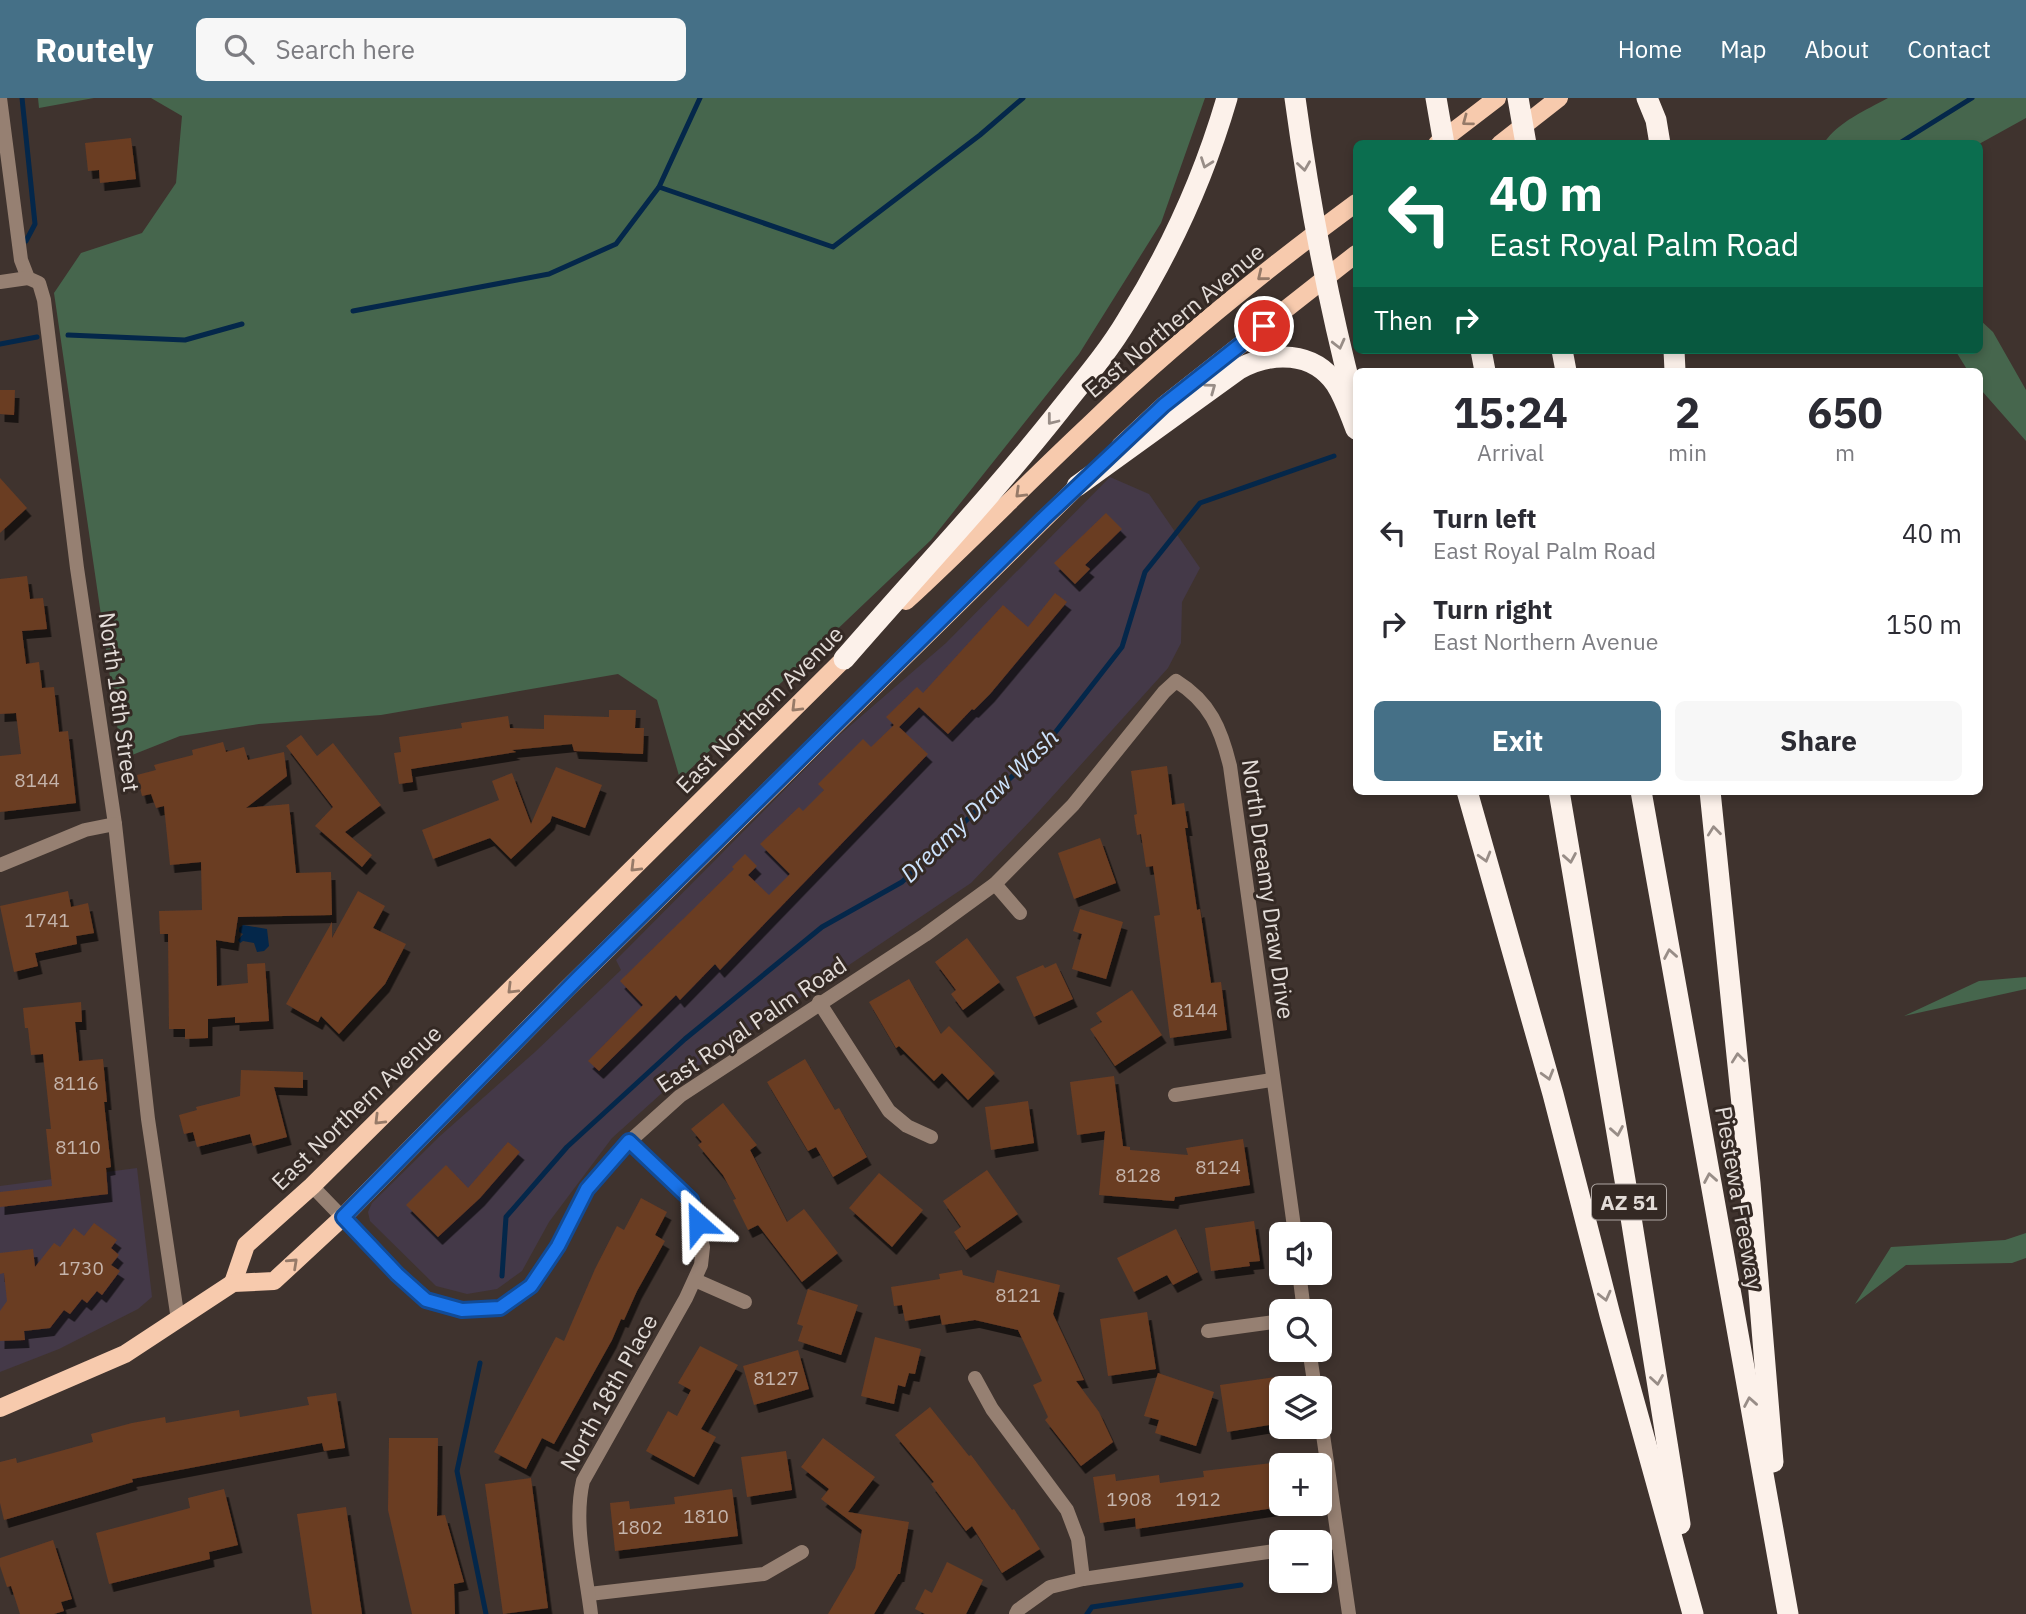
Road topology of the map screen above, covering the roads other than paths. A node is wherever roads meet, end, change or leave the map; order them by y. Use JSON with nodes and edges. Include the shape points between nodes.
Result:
{"nodes":[{"id":1,"x":0,"y":98,"type":"edge"},
{"id":2,"x":1227,"y":98,"type":"edge"},
{"id":3,"x":1294,"y":98,"type":"edge"},
{"id":4,"x":1436,"y":98,"type":"edge"},
{"id":5,"x":1497,"y":98,"type":"edge"},
{"id":6,"x":1518,"y":98,"type":"edge"},
{"id":7,"x":1559,"y":98,"type":"edge"},
{"id":8,"x":1647,"y":98,"type":"edge"},
{"id":9,"x":1663,"y":98,"type":"edge"},
{"id":10,"x":1442,"y":140,"type":"edge"},
{"id":11,"x":1443,"y":140,"type":"edge"},
{"id":12,"x":1505,"y":140,"type":"edge"},
{"id":13,"x":1525,"y":140,"type":"edge"},
{"id":14,"x":1660,"y":140,"type":"edge"},
{"id":15,"x":1661,"y":140,"type":"edge"},
{"id":16,"x":1353,"y":205,"type":"edge"},
{"id":17,"x":1315,"y":233,"type":"junction"},
{"id":18,"x":1353,"y":256,"type":"edge"},
{"id":19,"x":28,"y":278,"type":"junction"},
{"id":20,"x":1324,"y":279,"type":"junction"},
{"id":21,"x":5,"y":281,"type":"edge"},
{"id":22,"x":1353,"y":397,"type":"edge"},
{"id":23,"x":1353,"y":422,"type":"edge"},
{"id":24,"x":1077,"y":486,"type":"junction"},
{"id":25,"x":844,"y":659,"type":"junction"},
{"id":26,"x":1176,"y":681,"type":"joint"},
{"id":27,"x":1468,"y":795,"type":"edge"},
{"id":28,"x":1560,"y":795,"type":"edge"},
{"id":29,"x":1642,"y":795,"type":"edge"},
{"id":30,"x":1710,"y":795,"type":"edge"},
{"id":31,"x":114,"y":824,"type":"junction"},
{"id":32,"x":0,"y":866,"type":"edge"},
{"id":33,"x":995,"y":884,"type":"junction"},
{"id":34,"x":1020,"y":913,"type":"dead end"},
{"id":35,"x":820,"y":1002,"type":"junction"},
{"id":36,"x":1272,"y":1080,"type":"junction"},
{"id":37,"x":1175,"y":1095,"type":"dead end"},
{"id":38,"x":931,"y":1137,"type":"dead end"},
{"id":39,"x":629,"y":1141,"type":"junction"},
{"id":40,"x":312,"y":1186,"type":"junction"},
{"id":41,"x":343,"y":1217,"type":"junction"},
{"id":42,"x":1292,"y":1222,"type":"edge"},
{"id":43,"x":695,"y":1280,"type":"junction"},
{"id":44,"x":233,"y":1283,"type":"junction"},
{"id":45,"x":745,"y":1302,"type":"dead end"},
{"id":46,"x":178,"y":1320,"type":"junction"},
{"id":47,"x":1269,"y":1323,"type":"edge"},
{"id":48,"x":1208,"y":1331,"type":"dead end"},
{"id":49,"x":975,"y":1378,"type":"dead end"},
{"id":50,"x":0,"y":1408,"type":"edge"},
{"id":51,"x":1324,"y":1439,"type":"edge"},
{"id":52,"x":1338,"y":1542,"type":"junction"},
{"id":53,"x":1332,"y":1543,"type":"edge"},
{"id":54,"x":802,"y":1552,"type":"dead end"},
{"id":55,"x":1269,"y":1552,"type":"edge"},
{"id":56,"x":1083,"y":1579,"type":"junction"},
{"id":57,"x":1784,"y":1590,"type":"junction"},
{"id":58,"x":589,"y":1594,"type":"junction"},
{"id":59,"x":591,"y":1614,"type":"edge"},
{"id":60,"x":1016,"y":1614,"type":"edge"},
{"id":61,"x":1349,"y":1614,"type":"edge"},
{"id":62,"x":1694,"y":1614,"type":"edge"},
{"id":63,"x":1788,"y":1614,"type":"edge"}],
"edges":[{"from":1,"to":19,"type":"street","name":"North 18th Street","via":[[21,260]]},
{"from":2,"to":25,"type":"highway","one_way":true,"via":[[1194,195],[1126,323],[1004,480]]},
{"from":3,"to":17,"type":"highway","one_way":true},
{"from":4,"to":11,"type":"highway","bridge":true},
{"from":5,"to":10,"type":"main road","one_way":true},
{"from":6,"to":13,"type":"highway","bridge":true},
{"from":7,"to":12,"type":"main road"},
{"from":8,"to":14,"type":"highway"},
{"from":9,"to":15,"type":"highway"},
{"from":16,"to":17,"type":"main road","name":"East Northern Avenue"},
{"from":17,"to":20,"type":"highway"},
{"from":17,"to":25,"type":"main road","name":"East Northern Avenue","one_way":true,"via":[[1151,367]]},
{"from":18,"to":20,"type":"main road"},
{"from":19,"to":21,"type":"street"},
{"from":19,"to":31,"type":"street","name":"North 18th Street","via":[[39,283],[44,300]]},
{"from":20,"to":22,"type":"highway","one_way":true},
{"from":20,"to":24,"type":"main road","via":[[1164,405]]},
{"from":24,"to":23,"type":"highway","one_way":true,"via":[[1239,369],[1263,358],[1298,358],[1324,371],[1340,392]]},
{"from":24,"to":41,"type":"main road","via":[[574,982]]},
{"from":25,"to":40,"type":"main road","name":"East Northern Avenue","one_way":true},
{"from":26,"to":33,"type":"street","name":"East Royal Palm Road","via":[[1073,805]]},
{"from":26,"to":36,"type":"street","name":"North Dreamy Draw Drive","via":[[1192,691],[1214,718],[1230,766]]},
{"from":27,"to":62,"type":"highway","one_way":true},
{"from":28,"to":62,"type":"highway","number":"AZ 51","one_way":true},
{"from":57,"to":29,"type":"highway","name":"Piestewa Freeway","one_way":true},
{"from":57,"to":30,"type":"highway","one_way":true,"via":[[1750,1183]]},
{"from":31,"to":32,"type":"street","via":[[85,830]]},
{"from":31,"to":46,"type":"street","name":"North 18th Street","via":[[148,1119]]},
{"from":33,"to":34,"type":"street"},
{"from":33,"to":35,"type":"street","name":"East Royal Palm Road"},
{"from":35,"to":38,"type":"street","via":[[889,1111]]},
{"from":35,"to":39,"type":"street","name":"East Royal Palm Road","via":[[680,1096]]},
{"from":36,"to":37,"type":"street"},
{"from":36,"to":42,"type":"street","name":"North Dreamy Draw Drive"},
{"from":39,"to":41,"type":"street","name":"East Royal Palm Road","via":[[587,1189],[531,1286],[500,1308],[462,1310],[426,1300]]},
{"from":39,"to":43,"type":"street","name":"North 18th Place","via":[[691,1200],[703,1247]]},
{"from":40,"to":41,"type":"street","name":"East Royal Palm Road"},
{"from":40,"to":44,"type":"main road","name":"East Northern Avenue","via":[[246,1245]]},
{"from":44,"to":41,"type":"main road","one_way":true,"via":[[274,1281]]},
{"from":43,"to":45,"type":"street"},
{"from":43,"to":58,"type":"street","name":"North 18th Place","via":[[583,1481],[579,1518]]},
{"from":44,"to":46,"type":"main road"},
{"from":46,"to":50,"type":"main road","via":[[125,1354]]},
{"from":47,"to":48,"type":"street"},
{"from":49,"to":56,"type":"street","via":[[992,1409],[1067,1510],[1078,1539]]},
{"from":51,"to":52,"type":"street"},
{"from":52,"to":53,"type":"street"},
{"from":52,"to":61,"type":"street"},
{"from":54,"to":58,"type":"street","via":[[764,1574]]},
{"from":55,"to":56,"type":"street"},
{"from":56,"to":60,"type":"street","via":[[1050,1587]]},
{"from":57,"to":63,"type":"highway","name":"Piestewa Freeway"},
{"from":58,"to":59,"type":"street","name":"North 18th Place"}]}
